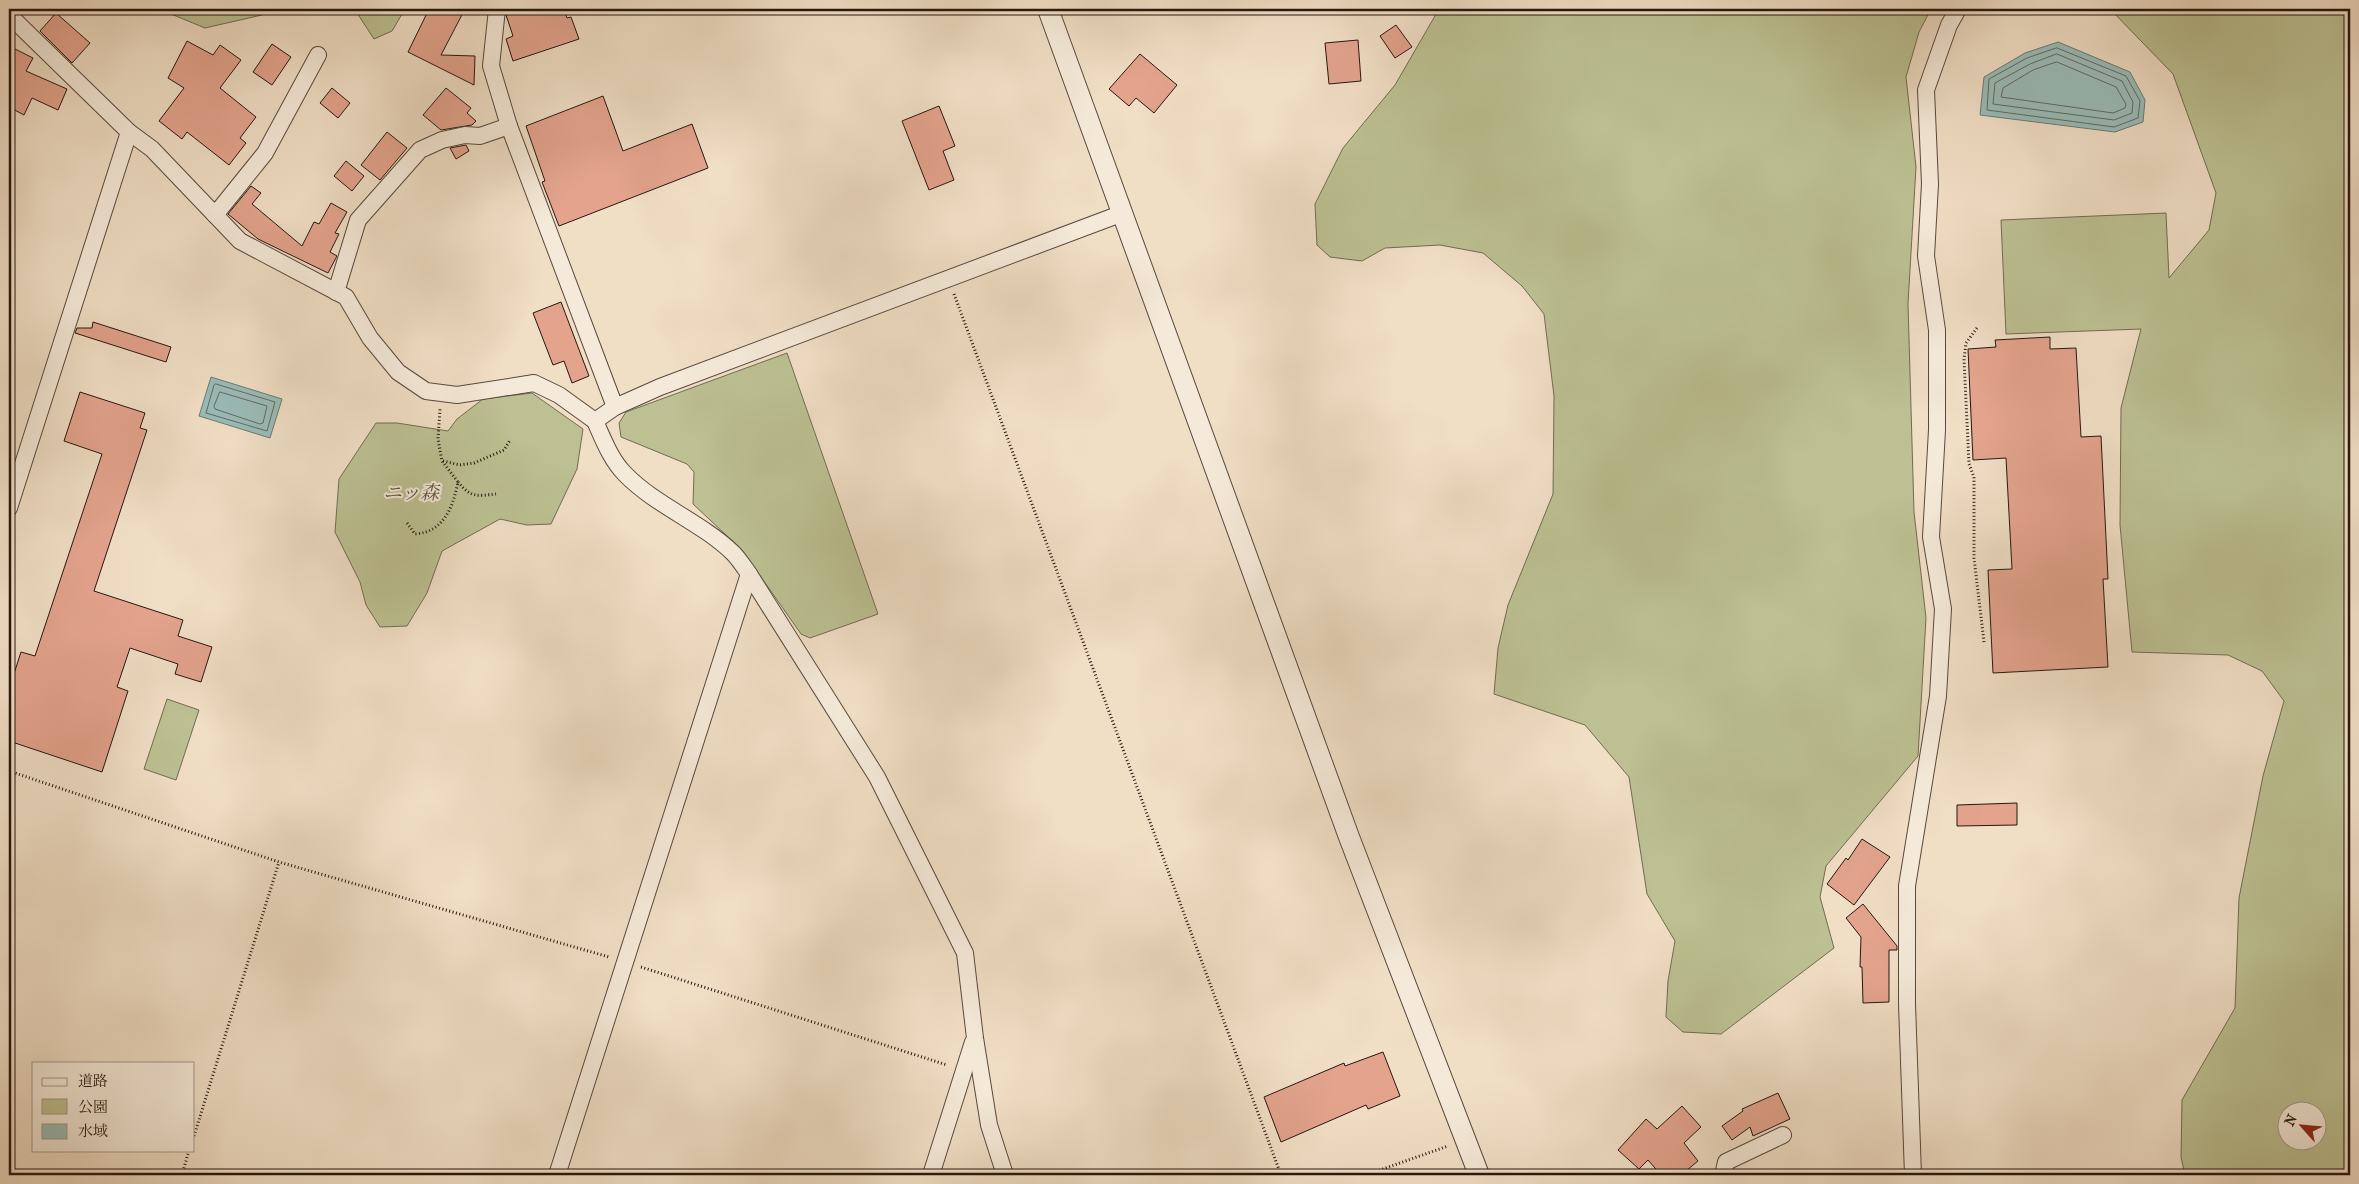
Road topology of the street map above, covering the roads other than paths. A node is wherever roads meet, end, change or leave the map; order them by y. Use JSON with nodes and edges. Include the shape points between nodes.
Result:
{"nodes":[{"id":1,"x":497,"y":9,"type":"edge"},
{"id":2,"x":1048,"y":9,"type":"edge"},
{"id":3,"x":1958,"y":9,"type":"edge"},
{"id":4,"x":9,"y":15,"type":"edge"},
{"id":5,"x":318,"y":55,"type":"dead end"},
{"id":6,"x":509,"y":126,"type":"junction"},
{"id":7,"x":129,"y":132,"type":"junction"},
{"id":8,"x":1123,"y":213,"type":"junction"},
{"id":9,"x":215,"y":215,"type":"junction"},
{"id":10,"x":336,"y":292,"type":"junction"},
{"id":11,"x":615,"y":407,"type":"junction"},
{"id":12,"x":595,"y":421,"type":"junction"},
{"id":13,"x":9,"y":508,"type":"edge"},
{"id":14,"x":749,"y":574,"type":"junction"},
{"id":15,"x":975,"y":1038,"type":"junction"},
{"id":16,"x":1783,"y":1135,"type":"dead end"},
{"id":17,"x":557,"y":1175,"type":"edge"},
{"id":18,"x":931,"y":1175,"type":"edge"},
{"id":19,"x":1005,"y":1175,"type":"edge"},
{"id":20,"x":1479,"y":1175,"type":"edge"},
{"id":21,"x":1723,"y":1175,"type":"edge"},
{"id":22,"x":1913,"y":1175,"type":"edge"}],
"edges":[{"from":1,"to":6,"type":"street","via":[[491,66]]},
{"from":2,"to":8,"type":"street"},
{"from":3,"to":22,"type":"street","via":[[1926,90],[1930,184],[1926,256],[1937,339],[1938,430],[1931,537],[1942,608],[1938,696],[1906,886]]},
{"from":4,"to":7,"type":"street"},
{"from":5,"to":9,"type":"street","via":[[265,153]]},
{"from":6,"to":10,"type":"street","via":[[480,136],[465,135],[442,140],[420,150],[358,220]]},
{"from":6,"to":11,"type":"street"},
{"from":7,"to":9,"type":"street","via":[[152,149]]},
{"from":7,"to":13,"type":"street"},
{"from":8,"to":11,"type":"street"},
{"from":8,"to":20,"type":"street","via":[[1350,837]]},
{"from":9,"to":10,"type":"street","via":[[240,240]]},
{"from":10,"to":12,"type":"street","via":[[346,297],[370,338],[398,372],[426,391],[457,395],[534,382],[559,395]]},
{"from":11,"to":12,"type":"street"},
{"from":12,"to":14,"type":"street","via":[[624,474],[653,498],[712,536],[734,554]]},
{"from":14,"to":15,"type":"street","via":[[877,776],[965,953]]},
{"from":14,"to":17,"type":"street"},
{"from":15,"to":18,"type":"street"},
{"from":15,"to":19,"type":"street","via":[[989,1125]]},
{"from":16,"to":21,"type":"street","via":[[1726,1162]]}]}
